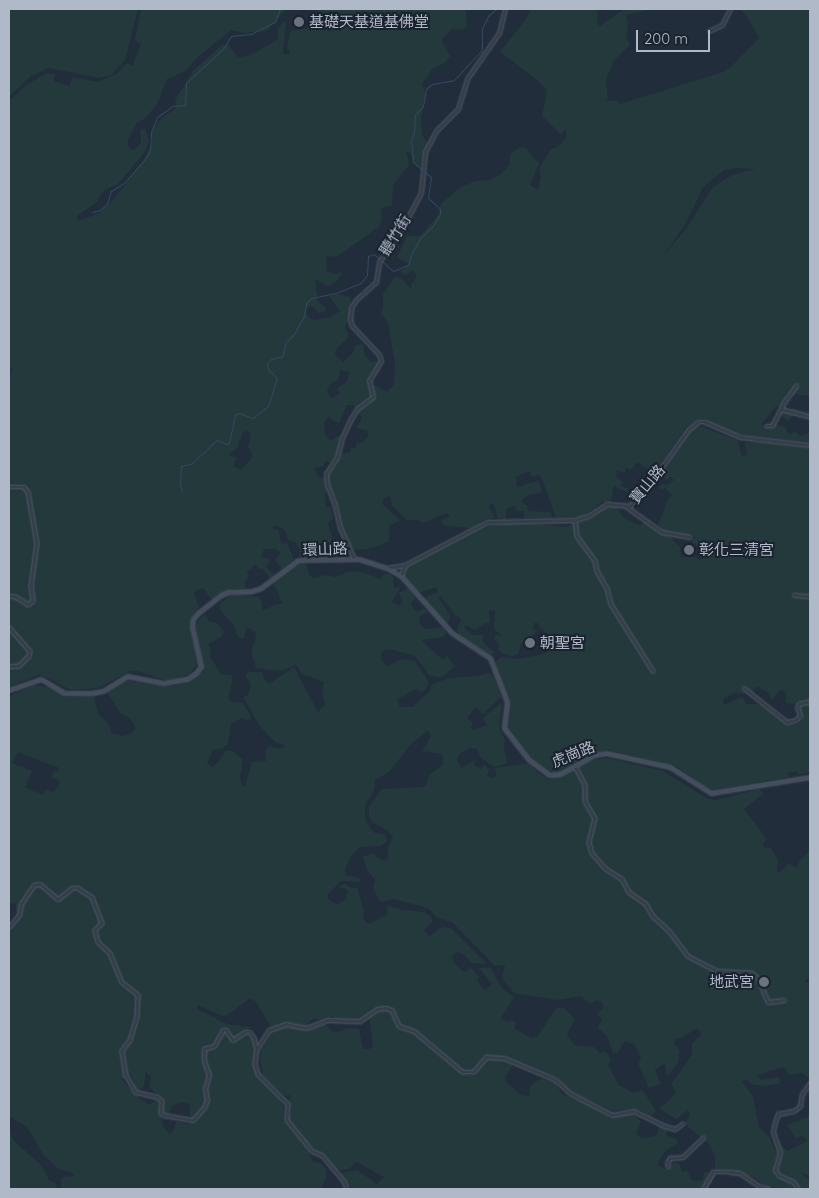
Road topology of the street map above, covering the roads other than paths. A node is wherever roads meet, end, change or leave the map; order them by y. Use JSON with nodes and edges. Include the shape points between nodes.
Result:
{"nodes":[{"id":1,"x":505,"y":9,"type":"edge"},
{"id":2,"x":730,"y":9,"type":"edge"},
{"id":3,"x":708,"y":31,"type":"dead end"},
{"id":4,"x":796,"y":386,"type":"dead end"},
{"id":5,"x":781,"y":409,"type":"junction"},
{"id":6,"x":810,"y":417,"type":"edge"},
{"id":7,"x":766,"y":426,"type":"dead end"},
{"id":8,"x":810,"y":445,"type":"edge"},
{"id":9,"x":9,"y":487,"type":"edge"},
{"id":10,"x":627,"y":507,"type":"junction"},
{"id":11,"x":575,"y":520,"type":"junction"},
{"id":12,"x":690,"y":538,"type":"dead end"},
{"id":13,"x":354,"y":559,"type":"junction"},
{"id":14,"x":405,"y":565,"type":"junction"},
{"id":15,"x":387,"y":568,"type":"junction"},
{"id":16,"x":401,"y":576,"type":"junction"},
{"id":17,"x":794,"y":594,"type":"dead end"},
{"id":18,"x":9,"y":596,"type":"edge"},
{"id":19,"x":810,"y":596,"type":"edge"},
{"id":20,"x":9,"y":627,"type":"edge"},
{"id":21,"x":9,"y":667,"type":"edge"},
{"id":22,"x":653,"y":671,"type":"dead end"},
{"id":23,"x":744,"y":688,"type":"dead end"},
{"id":24,"x":9,"y":690,"type":"edge"},
{"id":25,"x":810,"y":701,"type":"edge"},
{"id":26,"x":575,"y":766,"type":"junction"},
{"id":27,"x":810,"y":777,"type":"edge"},
{"id":28,"x":9,"y":927,"type":"edge"},
{"id":29,"x":784,"y":1000,"type":"dead end"},
{"id":30,"x":257,"y":1049,"type":"junction"},
{"id":31,"x":810,"y":1083,"type":"edge"},
{"id":32,"x":682,"y":1124,"type":"dead end"},
{"id":33,"x":703,"y":1138,"type":"dead end"},
{"id":34,"x":668,"y":1167,"type":"dead end"},
{"id":35,"x":347,"y":1189,"type":"edge"},
{"id":36,"x":703,"y":1189,"type":"edge"},
{"id":37,"x":769,"y":1189,"type":"edge"},
{"id":38,"x":798,"y":1189,"type":"edge"}],
"edges":[{"from":1,"to":13,"type":"street","name":"聽竹街","via":[[500,33],[467,79],[458,109],[436,131],[425,152],[421,193],[398,236],[379,262],[376,282],[351,308],[352,326],[381,361],[368,381],[374,397],[357,409],[350,419],[337,457],[327,470],[326,479],[340,528]]},
{"from":2,"to":3,"type":"street","via":[[722,25]]},
{"from":4,"to":5,"type":"street"},
{"from":5,"to":6,"type":"street"},
{"from":5,"to":7,"type":"street","via":[[772,426]]},
{"from":8,"to":10,"type":"street","name":"寶山路","via":[[740,437],[706,422],[698,422],[637,499]]},
{"from":9,"to":18,"type":"street","via":[[24,487],[28,492],[38,543],[31,578],[33,601],[28,605]]},
{"from":10,"to":11,"type":"street","name":"寶山路","via":[[604,504],[588,516]]},
{"from":10,"to":12,"type":"street","via":[[662,532]]},
{"from":11,"to":14,"type":"street","name":"寶山路","via":[[487,522]]},
{"from":11,"to":22,"type":"street","via":[[577,536],[595,561],[611,604]]},
{"from":13,"to":15,"type":"main road","name":"環山路"},
{"from":13,"to":24,"type":"main road","name":"環山路","via":[[298,560],[261,588],[222,595],[198,613],[194,620],[192,628],[201,666],[187,679],[164,683],[127,676],[103,691],[92,693],[64,693],[41,679]]},
{"from":14,"to":15,"type":"street","name":"寶山路"},
{"from":14,"to":16,"type":"street"},
{"from":15,"to":16,"type":"main road","name":"環山路"},
{"from":16,"to":26,"type":"main road","name":"虎崗路","via":[[452,632],[492,662],[506,702],[504,728],[524,755],[548,775],[560,774]]},
{"from":17,"to":19,"type":"street"},
{"from":20,"to":21,"type":"street","via":[[30,651],[19,666]]},
{"from":23,"to":25,"type":"street","via":[[787,722],[800,716],[799,704]]},
{"from":26,"to":27,"type":"main road","name":"虎崗路","via":[[594,755],[615,754],[670,767],[712,793]]},
{"from":26,"to":29,"type":"street","via":[[585,784],[585,801],[595,818],[590,848],[596,858],[622,879],[629,892],[643,901],[688,956],[718,970],[752,973],[758,978],[768,1002]]},
{"from":28,"to":30,"type":"street","via":[[34,885],[40,884],[58,899],[72,888],[92,897],[102,923],[96,930],[98,942],[110,953],[122,982],[138,995],[137,1017],[130,1040],[122,1051],[126,1075],[136,1092],[162,1101],[161,1113],[164,1115],[193,1120],[205,1106],[209,1075],[204,1049],[214,1046],[223,1030],[234,1040],[250,1032]]},
{"from":30,"to":32,"type":"street","via":[[269,1030],[286,1024],[306,1028],[328,1020],[360,1021],[377,1009],[386,1008],[392,1010],[399,1026],[411,1030],[463,1072],[473,1072],[486,1057],[504,1058],[556,1080],[570,1093],[612,1115],[634,1111],[675,1129]]},
{"from":30,"to":35,"type":"street","via":[[255,1064],[258,1074],[288,1104],[286,1120],[312,1151],[322,1155]]},
{"from":31,"to":38,"type":"street","via":[[802,1094],[800,1106],[794,1111],[778,1114],[773,1133],[780,1153],[775,1170]]},
{"from":33,"to":34,"type":"street","via":[[683,1157],[670,1158]]},
{"from":36,"to":37,"type":"street","via":[[713,1172],[740,1173]]}]}
